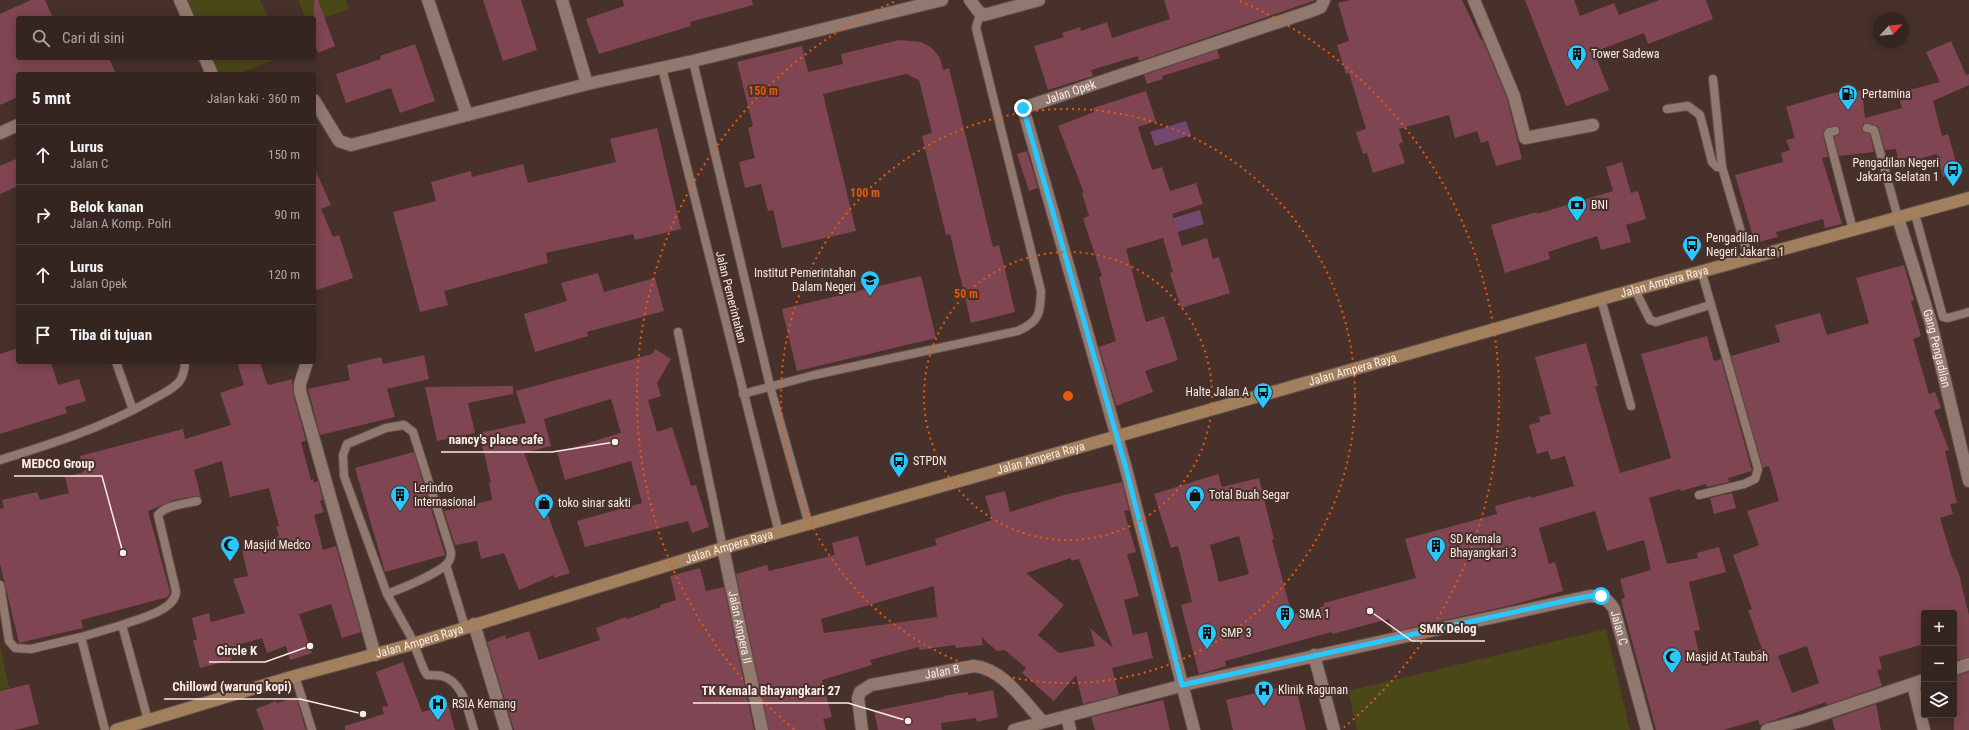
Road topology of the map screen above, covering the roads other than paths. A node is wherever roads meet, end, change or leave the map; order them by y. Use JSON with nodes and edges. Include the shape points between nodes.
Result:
{"nodes":[{"id":1,"x":180,"y":0,"type":"edge"},
{"id":2,"x":428,"y":0,"type":"edge"},
{"id":3,"x":562,"y":0,"type":"edge"},
{"id":4,"x":942,"y":0,"type":"edge"},
{"id":5,"x":970,"y":0,"type":"edge"},
{"id":6,"x":1039,"y":0,"type":"edge"},
{"id":7,"x":1324,"y":0,"type":"edge"},
{"id":8,"x":1474,"y":0,"type":"edge"},
{"id":9,"x":980,"y":14,"type":"junction"},
{"id":10,"x":187,"y":16,"type":"edge"},
{"id":11,"x":206,"y":60,"type":"edge"},
{"id":12,"x":693,"y":61,"type":"junction"},
{"id":13,"x":662,"y":68,"type":"junction"},
{"id":14,"x":211,"y":72,"type":"edge"},
{"id":15,"x":1713,"y":79,"type":"dead end"},
{"id":16,"x":587,"y":84,"type":"junction"},
{"id":17,"x":316,"y":103,"type":"edge"},
{"id":18,"x":1667,"y":109,"type":"dead end"},
{"id":19,"x":467,"y":115,"type":"junction"},
{"id":20,"x":1593,"y":125,"type":"dead end"},
{"id":21,"x":16,"y":126,"type":"edge"},
{"id":22,"x":1867,"y":128,"type":"dead end"},
{"id":23,"x":1835,"y":131,"type":"dead end"},
{"id":24,"x":0,"y":133,"type":"edge"},
{"id":25,"x":1722,"y":166,"type":"junction"},
{"id":26,"x":1969,"y":198,"type":"edge"},
{"id":27,"x":1915,"y":214,"type":"junction"},
{"id":28,"x":1898,"y":218,"type":"junction"},
{"id":29,"x":1853,"y":230,"type":"junction"},
{"id":30,"x":1749,"y":259,"type":"junction"},
{"id":31,"x":1702,"y":272,"type":"junction"},
{"id":32,"x":1635,"y":290,"type":"junction"},
{"id":33,"x":1601,"y":299,"type":"junction"},
{"id":34,"x":1710,"y":305,"type":"junction"},
{"id":35,"x":1969,"y":312,"type":"edge"},
{"id":36,"x":678,"y":332,"type":"dead end"},
{"id":37,"x":117,"y":364,"type":"edge"},
{"id":38,"x":185,"y":364,"type":"edge"},
{"id":39,"x":306,"y":364,"type":"edge"},
{"id":40,"x":770,"y":386,"type":"junction"},
{"id":41,"x":743,"y":394,"type":"junction"},
{"id":42,"x":1631,"y":406,"type":"dead end"},
{"id":43,"x":133,"y":410,"type":"junction"},
{"id":44,"x":1117,"y":438,"type":"junction"},
{"id":45,"x":0,"y":460,"type":"edge"},
{"id":46,"x":1969,"y":481,"type":"edge"},
{"id":47,"x":1699,"y":495,"type":"dead end"},
{"id":48,"x":197,"y":502,"type":"dead end"},
{"id":49,"x":809,"y":525,"type":"junction"},
{"id":50,"x":779,"y":532,"type":"junction"},
{"id":51,"x":723,"y":548,"type":"junction"},
{"id":52,"x":446,"y":565,"type":"junction"},
{"id":53,"x":0,"y":585,"type":"edge"},
{"id":54,"x":387,"y":594,"type":"junction"},
{"id":55,"x":122,"y":624,"type":"junction"},
{"id":56,"x":470,"y":625,"type":"junction"},
{"id":57,"x":81,"y":637,"type":"junction"},
{"id":58,"x":413,"y":644,"type":"junction"},
{"id":59,"x":375,"y":654,"type":"junction"},
{"id":60,"x":1314,"y":655,"type":"junction"},
{"id":61,"x":1969,"y":664,"type":"edge"},
{"id":62,"x":1957,"y":668,"type":"edge"},
{"id":63,"x":295,"y":676,"type":"junction"},
{"id":64,"x":1918,"y":682,"type":"edge"},
{"id":65,"x":1182,"y":685,"type":"junction"},
{"id":66,"x":1067,"y":716,"type":"junction"},
{"id":67,"x":148,"y":720,"type":"junction"},
{"id":68,"x":1043,"y":722,"type":"junction"},
{"id":69,"x":1806,"y":725,"type":"edge"},
{"id":70,"x":105,"y":730,"type":"edge"},
{"id":71,"x":117,"y":730,"type":"edge"},
{"id":72,"x":312,"y":730,"type":"edge"},
{"id":73,"x":474,"y":730,"type":"edge"},
{"id":74,"x":506,"y":730,"type":"edge"},
{"id":75,"x":762,"y":730,"type":"edge"},
{"id":76,"x":862,"y":730,"type":"edge"},
{"id":77,"x":1014,"y":730,"type":"edge"},
{"id":78,"x":1070,"y":730,"type":"edge"},
{"id":79,"x":1194,"y":730,"type":"edge"},
{"id":80,"x":1334,"y":730,"type":"edge"},
{"id":81,"x":1647,"y":730,"type":"edge"},
{"id":82,"x":1767,"y":730,"type":"edge"},
{"id":83,"x":1924,"y":730,"type":"edge"}],
"edges":[{"from":1,"to":10,"type":"street"},
{"from":2,"to":19,"type":"street"},
{"from":3,"to":16,"type":"street"},
{"from":4,"to":12,"type":"street"},
{"from":5,"to":9,"type":"street"},
{"from":6,"to":9,"type":"street","via":[[987,15]]},
{"from":7,"to":44,"type":"street","name":"Jalan Opek","via":[[1321,7],[1314,10],[1023,108]]},
{"from":8,"to":20,"type":"street","via":[[1514,96],[1524,138]]},
{"from":9,"to":40,"type":"lane","via":[[976,28],[1041,291],[1040,312],[1032,324],[1018,331]]},
{"from":11,"to":14,"type":"street"},
{"from":12,"to":13,"type":"street"},
{"from":12,"to":40,"type":"lane","name":"Jalan Pemerintahan"},
{"from":13,"to":16,"type":"street"},
{"from":13,"to":41,"type":"lane","name":"Jalan Pemerintahan"},
{"from":15,"to":25,"type":"lane"},
{"from":16,"to":19,"type":"street"},
{"from":17,"to":19,"type":"street","via":[[339,141],[351,145]]},
{"from":18,"to":25,"type":"lane","via":[[1688,106],[1699,114],[1712,162],[1717,167]]},
{"from":21,"to":24,"type":"street"},
{"from":22,"to":28,"type":"lane","via":[[1874,130]]},
{"from":23,"to":29,"type":"lane","via":[[1828,134]]},
{"from":25,"to":30,"type":"lane"},
{"from":26,"to":27,"type":"street","name":"Jalan Ampera Raya"},
{"from":27,"to":28,"type":"street","name":"Jalan Ampera Raya"},
{"from":27,"to":35,"type":"lane","via":[[1943,317]]},
{"from":28,"to":29,"type":"street","name":"Jalan Ampera Raya"},
{"from":28,"to":46,"type":"street","name":"Gang Pengadilan","via":[[1931,323]]},
{"from":29,"to":30,"type":"street","name":"Jalan Ampera Raya"},
{"from":30,"to":31,"type":"street","name":"Jalan Ampera Raya"},
{"from":31,"to":32,"type":"street","name":"Jalan Ampera Raya"},
{"from":31,"to":34,"type":"lane"},
{"from":32,"to":33,"type":"street","name":"Jalan Ampera Raya"},
{"from":32,"to":34,"type":"lane","via":[[1650,320],[1656,322]]},
{"from":33,"to":42,"type":"lane"},
{"from":33,"to":44,"type":"street","name":"Jalan Ampera Raya"},
{"from":34,"to":47,"type":"lane","via":[[1758,469],[1755,479],[1744,484]]},
{"from":36,"to":51,"type":"lane"},
{"from":37,"to":43,"type":"lane"},
{"from":38,"to":43,"type":"lane","via":[[180,382]]},
{"from":39,"to":59,"type":"street","via":[[300,391]]},
{"from":40,"to":41,"type":"lane"},
{"from":40,"to":49,"type":"lane","name":"Jalan Pemerintahan"},
{"from":41,"to":50,"type":"lane","name":"Jalan Pemerintahan"},
{"from":43,"to":45,"type":"lane","via":[[89,430]]},
{"from":44,"to":49,"type":"street","name":"Jalan Ampera Raya"},
{"from":44,"to":65,"type":"street"},
{"from":48,"to":55,"type":"lane","via":[[170,508],[158,515],[176,591],[174,601],[164,609]]},
{"from":49,"to":50,"type":"street","name":"Jalan Ampera Raya"},
{"from":50,"to":51,"type":"street","name":"Jalan Ampera Raya"},
{"from":51,"to":56,"type":"street","name":"Jalan Ampera Raya"},
{"from":51,"to":75,"type":"street","name":"Jalan Ampera II"},
{"from":52,"to":54,"type":"lane","via":[[408,586]]},
{"from":52,"to":54,"type":"lane","via":[[451,552],[413,432],[404,425],[386,428],[347,444],[343,455],[344,476]]},
{"from":52,"to":56,"type":"lane"},
{"from":53,"to":57,"type":"lane","via":[[10,641],[14,648],[31,649]]},
{"from":54,"to":58,"type":"lane"},
{"from":55,"to":57,"type":"lane"},
{"from":55,"to":67,"type":"lane"},
{"from":56,"to":58,"type":"street","name":"Jalan Ampera Raya"},
{"from":56,"to":74,"type":"street"},
{"from":57,"to":70,"type":"lane"},
{"from":58,"to":59,"type":"street","name":"Jalan Ampera Raya"},
{"from":58,"to":73,"type":"lane","via":[[427,674],[451,680],[458,688]]},
{"from":59,"to":63,"type":"street","name":"Jalan Ampera Raya"},
{"from":60,"to":65,"type":"street","name":"Jalan C"},
{"from":60,"to":80,"type":"street"},
{"from":60,"to":81,"type":"street","name":"Jalan C","via":[[1576,599],[1601,596],[1607,599],[1614,609]]},
{"from":61,"to":62,"type":"street"},
{"from":63,"to":67,"type":"street","name":"Jalan Ampera Raya"},
{"from":63,"to":72,"type":"lane"},
{"from":64,"to":69,"type":"street"},
{"from":64,"to":83,"type":"street"},
{"from":65,"to":66,"type":"street"},
{"from":65,"to":79,"type":"street"},
{"from":66,"to":68,"type":"street"},
{"from":66,"to":78,"type":"street"},
{"from":67,"to":71,"type":"street","name":"Jalan Ampera Raya"},
{"from":68,"to":76,"type":"street","name":"Jalan B","via":[[1002,678],[989,669],[974,666],[871,685],[864,689],[858,698]]},
{"from":68,"to":77,"type":"street"},
{"from":69,"to":82,"type":"street"}]}
